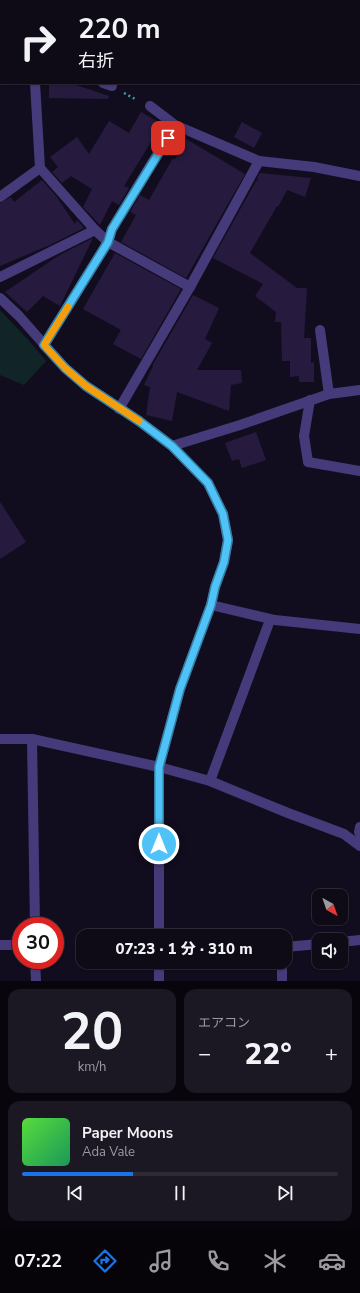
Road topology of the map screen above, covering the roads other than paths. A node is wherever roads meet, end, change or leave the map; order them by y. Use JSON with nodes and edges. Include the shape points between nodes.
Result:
{"nodes":[{"id":1,"x":35,"y":84,"type":"edge"},
{"id":2,"x":150,"y":106,"type":"road end"},
{"id":3,"x":175,"y":125,"type":"junction"},
{"id":4,"x":259,"y":161,"type":"junction"},
{"id":5,"x":40,"y":168,"type":"junction"},
{"id":6,"x":360,"y":176,"type":"edge"},
{"id":7,"x":0,"y":197,"type":"edge"},
{"id":8,"x":95,"y":230,"type":"junction"},
{"id":9,"x":108,"y":242,"type":"junction"},
{"id":10,"x":0,"y":277,"type":"edge"},
{"id":11,"x":190,"y":287,"type":"junction"},
{"id":12,"x":0,"y":298,"type":"edge"},
{"id":13,"x":320,"y":330,"type":"dead end"},
{"id":14,"x":44,"y":345,"type":"junction"},
{"id":15,"x":360,"y":390,"type":"edge"},
{"id":16,"x":329,"y":394,"type":"junction"},
{"id":17,"x":310,"y":400,"type":"junction"},
{"id":18,"x":119,"y":409,"type":"junction"},
{"id":19,"x":172,"y":446,"type":"junction"},
{"id":20,"x":360,"y":471,"type":"edge"},
{"id":21,"x":211,"y":605,"type":"junction"},
{"id":22,"x":270,"y":620,"type":"junction"},
{"id":23,"x":360,"y":629,"type":"edge"},
{"id":24,"x":0,"y":739,"type":"edge"},
{"id":25,"x":32,"y":739,"type":"junction"},
{"id":26,"x":159,"y":767,"type":"junction"},
{"id":27,"x":210,"y":781,"type":"junction"},
{"id":28,"x":360,"y":827,"type":"edge"},
{"id":29,"x":360,"y":835,"type":"edge"},
{"id":30,"x":360,"y":846,"type":"edge"},
{"id":31,"x":35,"y":917,"type":"edge"},
{"id":32,"x":159,"y":929,"type":"edge"},
{"id":33,"x":360,"y":940,"type":"edge"},
{"id":34,"x":348,"y":941,"type":"edge"},
{"id":35,"x":0,"y":945,"type":"edge"},
{"id":36,"x":12,"y":945,"type":"edge"},
{"id":37,"x":312,"y":945,"type":"edge"},
{"id":38,"x":292,"y":946,"type":"edge"},
{"id":39,"x":35,"y":969,"type":"edge"},
{"id":40,"x":159,"y":969,"type":"edge"},
{"id":41,"x":282,"y":969,"type":"edge"},
{"id":42,"x":36,"y":981,"type":"edge"},
{"id":43,"x":159,"y":981,"type":"edge"},
{"id":44,"x":282,"y":981,"type":"edge"}],
"edges":[{"from":1,"to":5,"type":"street"},
{"from":2,"to":3,"type":"street"},
{"from":3,"to":4,"type":"street"},
{"from":3,"to":9,"type":"street","via":[[112,229]]},
{"from":4,"to":6,"type":"street","via":[[314,167]]},
{"from":4,"to":11,"type":"street"},
{"from":5,"to":7,"type":"street"},
{"from":5,"to":8,"type":"street"},
{"from":8,"to":9,"type":"street"},
{"from":8,"to":10,"type":"street"},
{"from":9,"to":11,"type":"street"},
{"from":9,"to":14,"type":"street"},
{"from":11,"to":18,"type":"street"},
{"from":12,"to":14,"type":"street"},
{"from":13,"to":16,"type":"street"},
{"from":14,"to":18,"type":"street","via":[[86,386]]},
{"from":15,"to":16,"type":"street"},
{"from":16,"to":17,"type":"street"},
{"from":17,"to":19,"type":"street"},
{"from":17,"to":20,"type":"street","via":[[304,436],[308,462]]},
{"from":18,"to":19,"type":"street"},
{"from":19,"to":21,"type":"street","via":[[208,483],[223,514],[228,540]]},
{"from":21,"to":22,"type":"street"},
{"from":21,"to":26,"type":"street","via":[[180,689]]},
{"from":22,"to":23,"type":"street"},
{"from":22,"to":27,"type":"street"},
{"from":24,"to":25,"type":"street"},
{"from":25,"to":26,"type":"street"},
{"from":25,"to":31,"type":"street"},
{"from":26,"to":27,"type":"street"},
{"from":26,"to":32,"type":"street"},
{"from":27,"to":30,"type":"street","via":[[344,834]]},
{"from":28,"to":29,"type":"street"},
{"from":33,"to":34,"type":"street"},
{"from":35,"to":36,"type":"street"},
{"from":37,"to":38,"type":"street"},
{"from":39,"to":42,"type":"street"},
{"from":40,"to":43,"type":"street"},
{"from":41,"to":44,"type":"street"}]}
